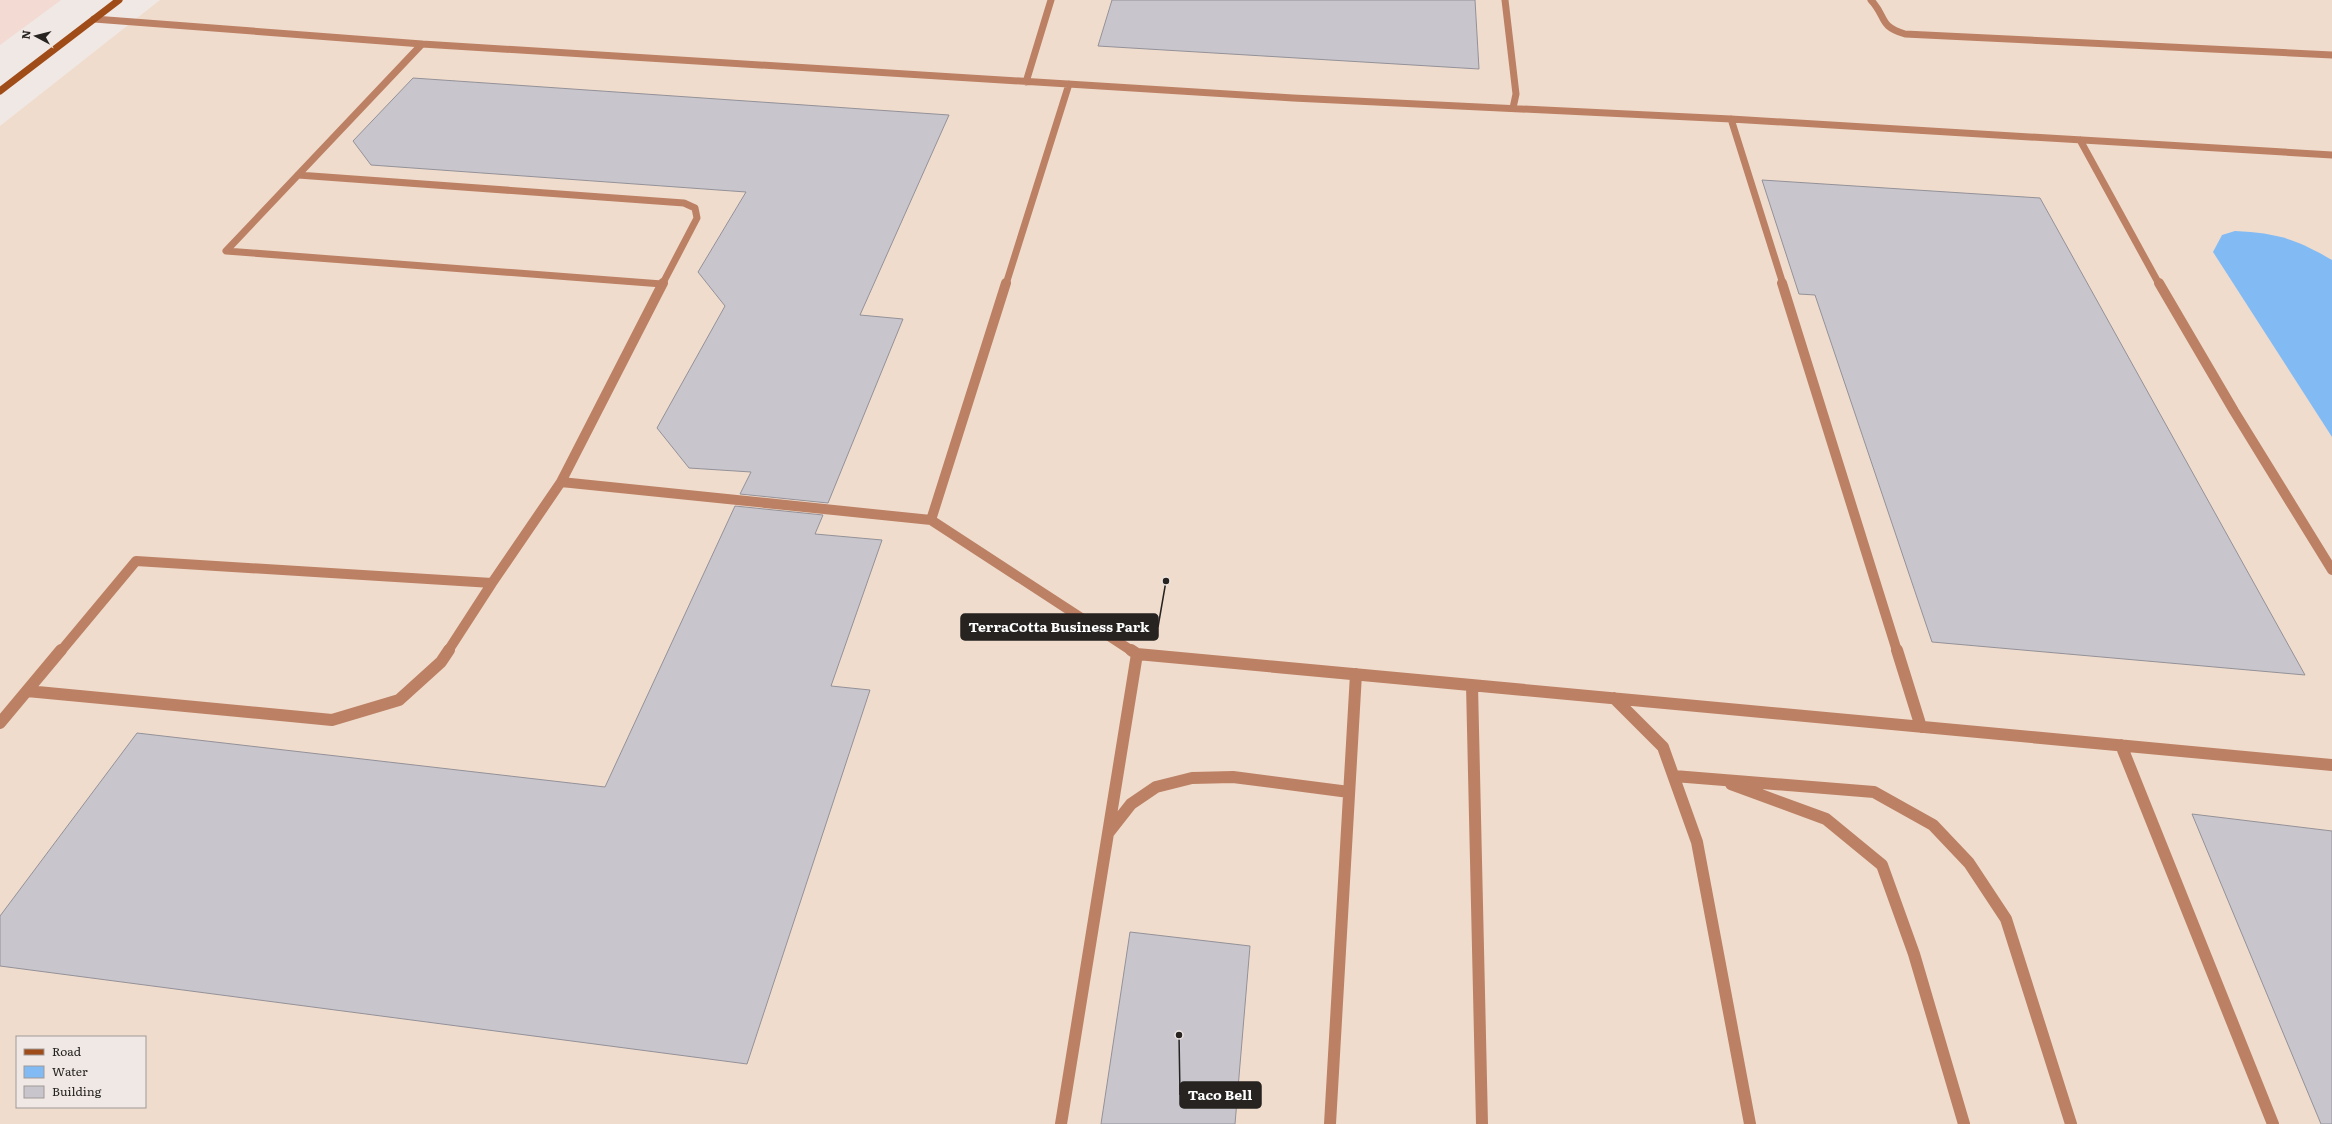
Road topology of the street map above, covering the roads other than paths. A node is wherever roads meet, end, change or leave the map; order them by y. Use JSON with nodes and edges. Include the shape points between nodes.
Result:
{"nodes":[{"id":1,"x":119,"y":0,"type":"edge"},
{"id":2,"x":1051,"y":0,"type":"edge"},
{"id":3,"x":1505,"y":0,"type":"edge"},
{"id":4,"x":1871,"y":0,"type":"edge"},
{"id":5,"x":94,"y":19,"type":"junction"},
{"id":6,"x":422,"y":44,"type":"junction"},
{"id":7,"x":2332,"y":55,"type":"edge"},
{"id":8,"x":1026,"y":82,"type":"junction"},
{"id":9,"x":1069,"y":84,"type":"junction"},
{"id":10,"x":0,"y":91,"type":"edge"},
{"id":11,"x":1513,"y":108,"type":"junction"},
{"id":12,"x":1730,"y":120,"type":"junction"},
{"id":13,"x":2080,"y":140,"type":"junction"},
{"id":14,"x":2332,"y":155,"type":"edge"},
{"id":15,"x":298,"y":175,"type":"junction"},
{"id":16,"x":663,"y":283,"type":"junction"},
{"id":17,"x":561,"y":482,"type":"junction"},
{"id":18,"x":931,"y":520,"type":"junction"},
{"id":19,"x":2332,"y":570,"type":"edge"},
{"id":20,"x":492,"y":583,"type":"junction"},
{"id":21,"x":1137,"y":654,"type":"junction"},
{"id":22,"x":1356,"y":674,"type":"junction"},
{"id":23,"x":1472,"y":685,"type":"junction"},
{"id":24,"x":27,"y":691,"type":"junction"},
{"id":25,"x":1614,"y":698,"type":"junction"},
{"id":26,"x":0,"y":723,"type":"edge"},
{"id":27,"x":1921,"y":727,"type":"junction"},
{"id":28,"x":2121,"y":745,"type":"junction"},
{"id":29,"x":2332,"y":765,"type":"edge"},
{"id":30,"x":1674,"y":776,"type":"junction"},
{"id":31,"x":1720,"y":780,"type":"junction"},
{"id":32,"x":1348,"y":792,"type":"junction"},
{"id":33,"x":1108,"y":833,"type":"junction"},
{"id":34,"x":1061,"y":1124,"type":"edge"},
{"id":35,"x":1330,"y":1124,"type":"edge"},
{"id":36,"x":1482,"y":1124,"type":"edge"},
{"id":37,"x":1750,"y":1124,"type":"edge"},
{"id":38,"x":1964,"y":1124,"type":"edge"},
{"id":39,"x":2071,"y":1124,"type":"edge"},
{"id":40,"x":2273,"y":1124,"type":"edge"}],
"edges":[{"from":1,"to":5,"type":"street"},
{"from":2,"to":8,"type":"lane"},
{"from":3,"to":11,"type":"lane","via":[[1516,94]]},
{"from":4,"to":7,"type":"lane","via":[[1885,26],[1893,32],[1905,34]]},
{"from":5,"to":6,"type":"lane"},
{"from":5,"to":10,"type":"street"},
{"from":6,"to":8,"type":"lane"},
{"from":6,"to":15,"type":"lane"},
{"from":8,"to":9,"type":"lane"},
{"from":9,"to":11,"type":"lane"},
{"from":9,"to":18,"type":"lane"},
{"from":11,"to":12,"type":"lane"},
{"from":12,"to":13,"type":"lane"},
{"from":12,"to":27,"type":"lane"},
{"from":13,"to":14,"type":"lane"},
{"from":13,"to":19,"type":"lane","via":[[2116,210],[2247,433]]},
{"from":15,"to":16,"type":"lane","via":[[684,203],[695,208],[697,218]]},
{"from":15,"to":16,"type":"lane","via":[[226,251]]},
{"from":16,"to":17,"type":"lane"},
{"from":17,"to":18,"type":"lane"},
{"from":17,"to":20,"type":"lane"},
{"from":18,"to":21,"type":"lane"},
{"from":20,"to":24,"type":"lane","via":[[136,561]]},
{"from":20,"to":24,"type":"lane","via":[[440,662],[399,700],[332,720]]},
{"from":21,"to":22,"type":"lane"},
{"from":21,"to":33,"type":"lane"},
{"from":22,"to":23,"type":"lane"},
{"from":22,"to":32,"type":"lane"},
{"from":23,"to":25,"type":"lane"},
{"from":23,"to":36,"type":"lane"},
{"from":24,"to":26,"type":"lane"},
{"from":25,"to":27,"type":"lane"},
{"from":25,"to":30,"type":"lane","via":[[1663,747]]},
{"from":27,"to":28,"type":"lane"},
{"from":28,"to":29,"type":"lane"},
{"from":28,"to":40,"type":"lane"},
{"from":30,"to":31,"type":"lane"},
{"from":30,"to":37,"type":"lane","via":[[1697,842]]},
{"from":31,"to":38,"type":"lane","via":[[1826,819],[1882,865],[1914,954]]},
{"from":31,"to":39,"type":"lane","via":[[1874,792],[1933,824],[1969,863],[2006,919]]},
{"from":32,"to":33,"type":"lane","via":[[1233,777],[1192,778],[1156,787],[1132,804]]},
{"from":32,"to":35,"type":"lane"},
{"from":33,"to":34,"type":"lane"}]}
